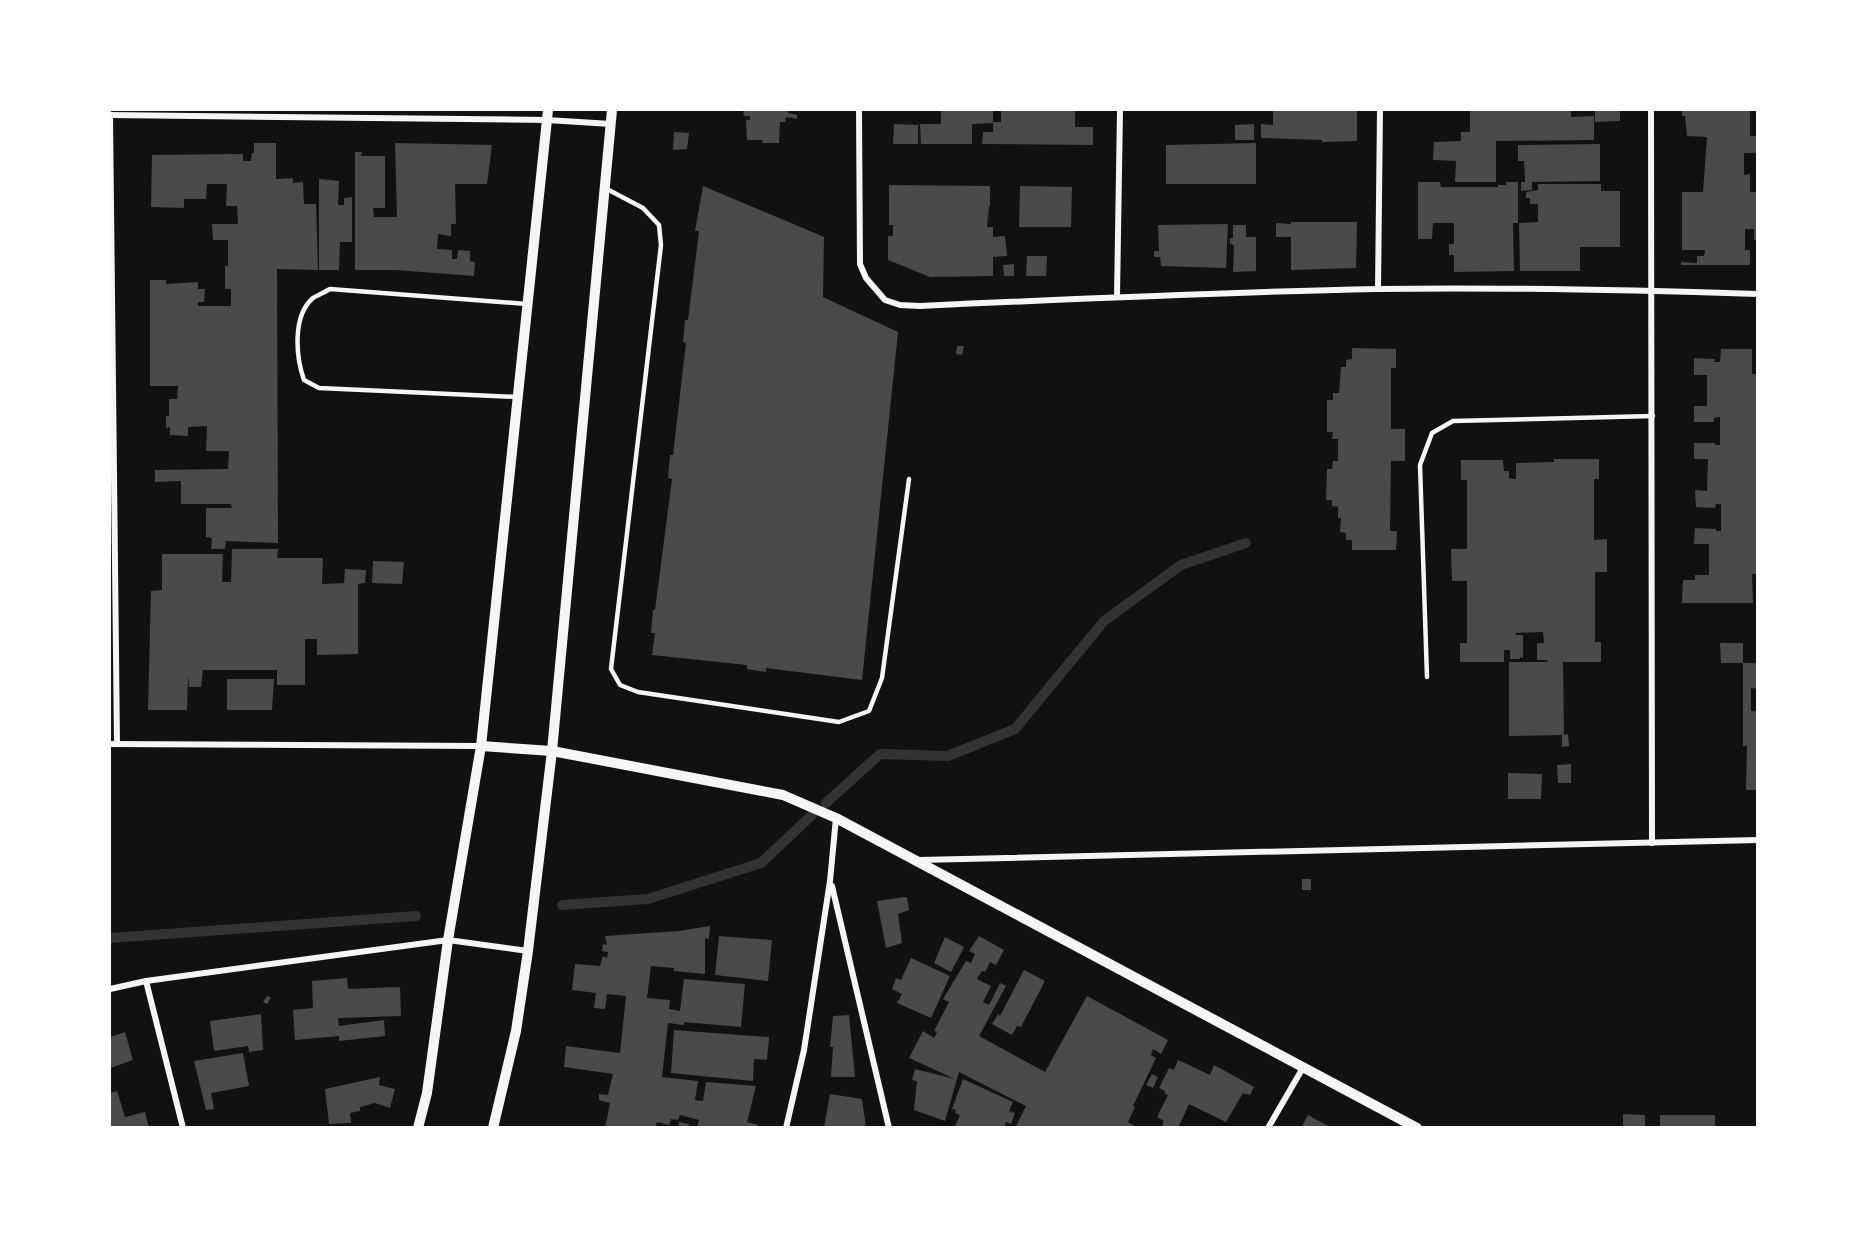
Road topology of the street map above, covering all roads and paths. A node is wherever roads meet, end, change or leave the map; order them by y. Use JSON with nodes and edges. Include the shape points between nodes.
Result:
{"nodes":[{"id":1,"x":612,"y":110,"type":"edge"},
{"id":2,"x":859,"y":110,"type":"edge"},
{"id":3,"x":1120,"y":110,"type":"edge"},
{"id":4,"x":1380,"y":110,"type":"edge"},
{"id":5,"x":1651,"y":110,"type":"edge"},
{"id":6,"x":110,"y":115,"type":"edge"},
{"id":7,"x":548,"y":115,"type":"edge"},
{"id":8,"x":611,"y":124,"type":"junction"},
{"id":9,"x":605,"y":188,"type":"junction"},
{"id":10,"x":1378,"y":289,"type":"junction"},
{"id":11,"x":1653,"y":291,"type":"junction"},
{"id":12,"x":1758,"y":294,"type":"edge"},
{"id":13,"x":1117,"y":297,"type":"junction"},
{"id":14,"x":528,"y":304,"type":"junction"},
{"id":15,"x":518,"y":397,"type":"junction"},
{"id":16,"x":1653,"y":416,"type":"junction"},
{"id":17,"x":909,"y":479,"type":"dead end"},
{"id":18,"x":1427,"y":677,"type":"dead end"},
{"id":19,"x":113,"y":744,"type":"edge"},
{"id":20,"x":481,"y":746,"type":"junction"},
{"id":21,"x":552,"y":751,"type":"junction"},
{"id":22,"x":836,"y":818,"type":"junction"},
{"id":23,"x":1758,"y":840,"type":"edge"},
{"id":24,"x":1652,"y":843,"type":"junction"},
{"id":25,"x":916,"y":860,"type":"junction"},
{"id":26,"x":830,"y":881,"type":"junction"},
{"id":27,"x":448,"y":940,"type":"junction"},
{"id":28,"x":528,"y":951,"type":"junction"},
{"id":29,"x":146,"y":981,"type":"junction"},
{"id":30,"x":110,"y":989,"type":"edge"},
{"id":31,"x":1304,"y":1066,"type":"junction"},
{"id":32,"x":183,"y":1128,"type":"edge"},
{"id":33,"x":418,"y":1128,"type":"edge"},
{"id":34,"x":493,"y":1128,"type":"edge"},
{"id":35,"x":786,"y":1128,"type":"edge"},
{"id":36,"x":889,"y":1128,"type":"edge"},
{"id":37,"x":1268,"y":1128,"type":"edge"},
{"id":38,"x":1417,"y":1128,"type":"edge"}],
"edges":[{"from":1,"to":8,"type":"street"},
{"from":2,"to":13,"type":"street","via":[[860,264],[866,278],[885,300],[920,306]]},
{"from":3,"to":13,"type":"street"},
{"from":4,"to":10,"type":"street"},
{"from":5,"to":11,"type":"street"},
{"from":6,"to":7,"type":"street"},
{"from":6,"to":19,"type":"street"},
{"from":7,"to":8,"type":"street"},
{"from":7,"to":14,"type":"street"},
{"from":8,"to":9,"type":"street"},
{"from":9,"to":17,"type":"lane","via":[[643,208],[659,225],[661,245],[611,669],[620,685],[638,692],[839,722],[869,711],[882,678]]},
{"from":9,"to":21,"type":"street"},
{"from":10,"to":11,"type":"street"},
{"from":10,"to":13,"type":"street"},
{"from":11,"to":12,"type":"street"},
{"from":11,"to":16,"type":"street"},
{"from":14,"to":15,"type":"street"},
{"from":14,"to":15,"type":"lane","via":[[330,289],[312,299],[299,320],[299,364],[304,380],[319,388]]},
{"from":15,"to":20,"type":"street"},
{"from":16,"to":18,"type":"lane","via":[[1453,421],[1432,434],[1420,465]]},
{"from":16,"to":24,"type":"street"},
{"from":19,"to":20,"type":"street"},
{"from":20,"to":21,"type":"street"},
{"from":20,"to":27,"type":"street"},
{"from":21,"to":22,"type":"street","via":[[783,795]]},
{"from":21,"to":28,"type":"street"},
{"from":22,"to":25,"type":"street"},
{"from":22,"to":26,"type":"street"},
{"from":23,"to":24,"type":"street"},
{"from":24,"to":25,"type":"street"},
{"from":25,"to":31,"type":"street"},
{"from":26,"to":35,"type":"street","via":[[804,1050]]},
{"from":26,"to":36,"type":"street"},
{"from":27,"to":28,"type":"street"},
{"from":27,"to":29,"type":"street"},
{"from":27,"to":33,"type":"street","via":[[427,1093]]},
{"from":28,"to":34,"type":"street","via":[[516,1031]]},
{"from":29,"to":30,"type":"street"},
{"from":29,"to":32,"type":"street"},
{"from":31,"to":37,"type":"street"},
{"from":31,"to":38,"type":"street"}]}
